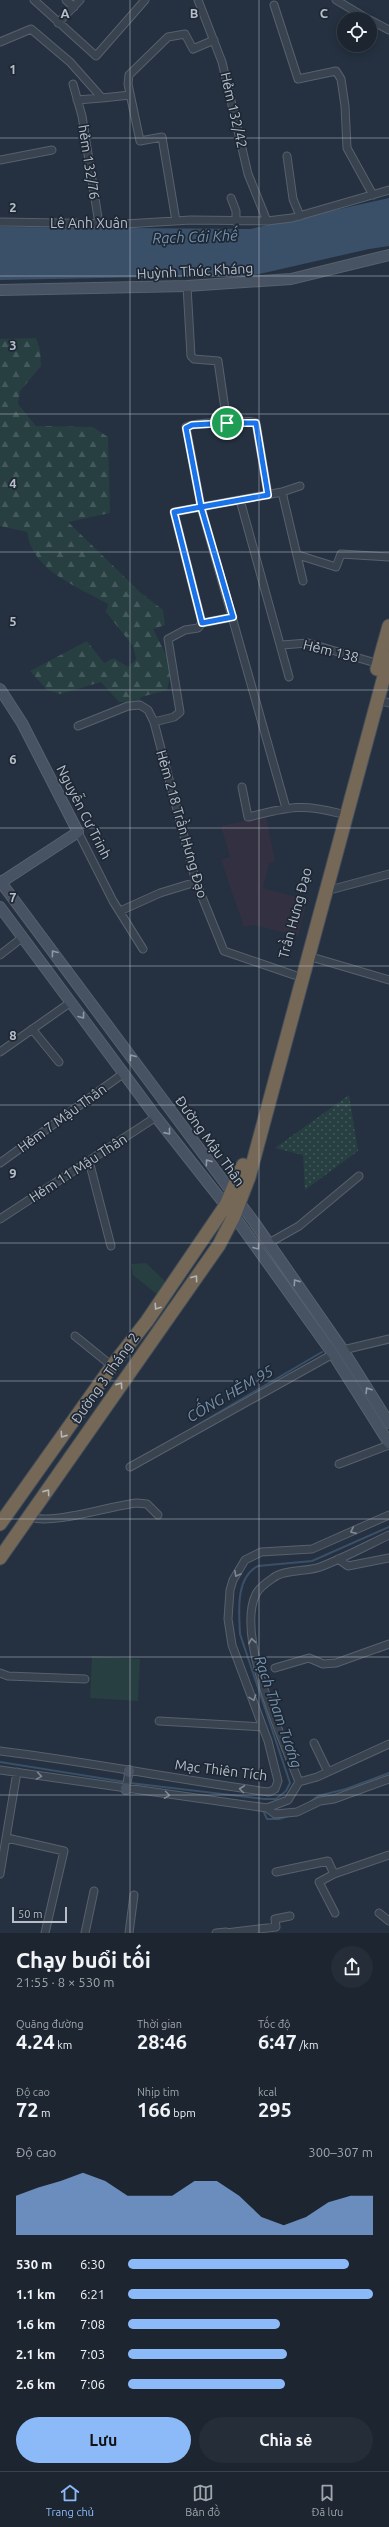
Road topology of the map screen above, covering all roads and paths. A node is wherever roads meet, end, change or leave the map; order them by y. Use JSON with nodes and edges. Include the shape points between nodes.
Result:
{"nodes":[{"id":1,"x":34,"y":0,"type":"edge"},
{"id":2,"x":66,"y":0,"type":"edge"},
{"id":3,"x":80,"y":0,"type":"edge"},
{"id":4,"x":144,"y":0,"type":"edge"},
{"id":5,"x":198,"y":0,"type":"edge"},
{"id":6,"x":336,"y":0,"type":"edge"},
{"id":7,"x":274,"y":5,"type":"dead end"},
{"id":8,"x":74,"y":7,"type":"junction"},
{"id":9,"x":356,"y":12,"type":"edge"},
{"id":10,"x":58,"y":23,"type":"junction"},
{"id":11,"x":377,"y":24,"type":"edge"},
{"id":12,"x":389,"y":30,"type":"edge"},
{"id":13,"x":214,"y":40,"type":"junction"},
{"id":14,"x":0,"y":42,"type":"edge"},
{"id":15,"x":73,"y":84,"type":"dead end"},
{"id":16,"x":130,"y":94,"type":"junction"},
{"id":17,"x":102,"y":98,"type":"junction"},
{"id":18,"x":77,"y":100,"type":"junction"},
{"id":19,"x":52,"y":150,"type":"dead end"},
{"id":20,"x":286,"y":156,"type":"dead end"},
{"id":21,"x":0,"y":160,"type":"edge"},
{"id":22,"x":389,"y":190,"type":"edge"},
{"id":23,"x":373,"y":195,"type":"junction"},
{"id":24,"x":231,"y":198,"type":"dead end"},
{"id":25,"x":300,"y":216,"type":"junction"},
{"id":26,"x":176,"y":221,"type":"junction"},
{"id":27,"x":267,"y":221,"type":"junction"},
{"id":28,"x":0,"y":222,"type":"edge"},
{"id":29,"x":236,"y":222,"type":"junction"},
{"id":30,"x":99,"y":224,"type":"junction"},
{"id":31,"x":389,"y":255,"type":"edge"},
{"id":32,"x":187,"y":286,"type":"junction"},
{"id":33,"x":0,"y":290,"type":"edge"},
{"id":34,"x":227,"y":423,"type":"junction"},
{"id":35,"x":300,"y":486,"type":"dead end"},
{"id":36,"x":282,"y":492,"type":"junction"},
{"id":37,"x":268,"y":495,"type":"junction"},
{"id":38,"x":240,"y":500,"type":"junction"},
{"id":39,"x":201,"y":507,"type":"junction"},
{"id":40,"x":298,"y":556,"type":"junction"},
{"id":41,"x":389,"y":556,"type":"edge"},
{"id":42,"x":303,"y":581,"type":"dead end"},
{"id":43,"x":233,"y":617,"type":"junction"},
{"id":44,"x":202,"y":623,"type":"junction"},
{"id":45,"x":389,"y":626,"type":"edge"},
{"id":46,"x":282,"y":645,"type":"junction"},
{"id":47,"x":384,"y":661,"type":"edge"},
{"id":48,"x":289,"y":677,"type":"dead end"},
{"id":49,"x":0,"y":689,"type":"edge"},
{"id":50,"x":383,"y":701,"type":"edge"},
{"id":51,"x":154,"y":722,"type":"junction"},
{"id":52,"x":78,"y":726,"type":"dead end"},
{"id":53,"x":242,"y":787,"type":"dead end"},
{"id":54,"x":286,"y":808,"type":"junction"},
{"id":55,"x":338,"y":813,"type":"junction"},
{"id":56,"x":78,"y":832,"type":"junction"},
{"id":57,"x":389,"y":874,"type":"edge"},
{"id":58,"x":0,"y":882,"type":"edge"},
{"id":59,"x":196,"y":882,"type":"junction"},
{"id":60,"x":326,"y":891,"type":"junction"},
{"id":61,"x":0,"y":907,"type":"edge"},
{"id":62,"x":120,"y":911,"type":"junction"},
{"id":63,"x":23,"y":937,"type":"junction"},
{"id":64,"x":143,"y":949,"type":"dead end"},
{"id":65,"x":0,"y":955,"type":"edge"},
{"id":66,"x":308,"y":956,"type":"junction"},
{"id":67,"x":294,"y":975,"type":"junction"},
{"id":68,"x":389,"y":980,"type":"edge"},
{"id":69,"x":71,"y":1002,"type":"junction"},
{"id":70,"x":32,"y":1029,"type":"junction"},
{"id":71,"x":117,"y":1036,"type":"junction"},
{"id":72,"x":103,"y":1045,"type":"junction"},
{"id":73,"x":0,"y":1052,"type":"edge"},
{"id":74,"x":59,"y":1062,"type":"dead end"},
{"id":75,"x":124,"y":1073,"type":"junction"},
{"id":76,"x":156,"y":1117,"type":"junction"},
{"id":77,"x":89,"y":1160,"type":"junction"},
{"id":78,"x":0,"y":1163,"type":"edge"},
{"id":79,"x":359,"y":1176,"type":"dead end"},
{"id":80,"x":232,"y":1201,"type":"junction"},
{"id":81,"x":234,"y":1216,"type":"junction"},
{"id":82,"x":0,"y":1219,"type":"edge"},
{"id":83,"x":269,"y":1243,"type":"junction"},
{"id":84,"x":110,"y":1246,"type":"dead end"},
{"id":85,"x":75,"y":1336,"type":"dead end"},
{"id":86,"x":389,"y":1339,"type":"edge"},
{"id":87,"x":343,"y":1350,"type":"junction"},
{"id":88,"x":333,"y":1354,"type":"junction"},
{"id":89,"x":112,"y":1366,"type":"junction"},
{"id":90,"x":389,"y":1423,"type":"edge"},
{"id":91,"x":389,"y":1444,"type":"edge"},
{"id":92,"x":339,"y":1464,"type":"dead end"},
{"id":93,"x":130,"y":1467,"type":"dead end"},
{"id":94,"x":158,"y":1515,"type":"dead end"},
{"id":95,"x":389,"y":1515,"type":"edge"},
{"id":96,"x":29,"y":1517,"type":"junction"},
{"id":97,"x":0,"y":1524,"type":"edge"},
{"id":98,"x":389,"y":1535,"type":"edge"},
{"id":99,"x":0,"y":1558,"type":"edge"},
{"id":100,"x":389,"y":1558,"type":"edge"},
{"id":101,"x":338,"y":1559,"type":"junction"},
{"id":102,"x":389,"y":1644,"type":"edge"},
{"id":103,"x":275,"y":1668,"type":"dead end"},
{"id":104,"x":0,"y":1674,"type":"edge"},
{"id":105,"x":85,"y":1680,"type":"dead end"},
{"id":106,"x":159,"y":1721,"type":"dead end"},
{"id":107,"x":263,"y":1727,"type":"junction"},
{"id":108,"x":314,"y":1743,"type":"dead end"},
{"id":109,"x":389,"y":1744,"type":"edge"},
{"id":110,"x":0,"y":1751,"type":"edge"},
{"id":111,"x":0,"y":1770,"type":"edge"},
{"id":112,"x":17,"y":1772,"type":"junction"},
{"id":113,"x":129,"y":1772,"type":"junction"},
{"id":114,"x":328,"y":1772,"type":"junction"},
{"id":115,"x":389,"y":1779,"type":"edge"},
{"id":116,"x":299,"y":1782,"type":"junction"},
{"id":117,"x":126,"y":1789,"type":"junction"},
{"id":118,"x":263,"y":1808,"type":"junction"},
{"id":119,"x":7,"y":1838,"type":"junction"},
{"id":120,"x":389,"y":1855,"type":"edge"},
{"id":121,"x":276,"y":1872,"type":"dead end"},
{"id":122,"x":0,"y":1874,"type":"edge"},
{"id":123,"x":334,"y":1874,"type":"junction"},
{"id":124,"x":94,"y":1891,"type":"dead end"},
{"id":125,"x":134,"y":1895,"type":"dead end"},
{"id":126,"x":335,"y":1913,"type":"dead end"},
{"id":127,"x":379,"y":1913,"type":"dead end"},
{"id":128,"x":290,"y":1916,"type":"dead end"},
{"id":129,"x":389,"y":1921,"type":"edge"},
{"id":130,"x":226,"y":1932,"type":"edge"},
{"id":131,"x":45,"y":1933,"type":"edge"},
{"id":132,"x":85,"y":1933,"type":"edge"},
{"id":133,"x":129,"y":1933,"type":"edge"},
{"id":134,"x":216,"y":1933,"type":"edge"}],
"edges":[{"from":1,"to":10,"type":"street"},
{"from":2,"to":8,"type":"street"},
{"from":3,"to":8,"type":"street"},
{"from":4,"to":10,"type":"street","via":[[96,56]]},
{"from":5,"to":13,"type":"street","name":"Hẻm 132/42"},
{"from":6,"to":9,"type":"street"},
{"from":7,"to":23,"type":"street","via":[[298,79],[336,71],[341,78],[346,106],[347,148]]},
{"from":8,"to":10,"type":"street"},
{"from":11,"to":12,"type":"street"},
{"from":13,"to":16,"type":"street","via":[[193,49],[185,34],[168,37],[129,75]]},
{"from":13,"to":27,"type":"street","name":"Hẻm 132/42","via":[[222,62],[248,174]]},
{"from":14,"to":17,"type":"street","via":[[30,29],[70,62]]},
{"from":15,"to":18,"type":"street","name":"hẻm 132/76"},
{"from":16,"to":17,"type":"street"},
{"from":16,"to":26,"type":"street","via":[[140,141],[162,137]]},
{"from":17,"to":18,"type":"street"},
{"from":18,"to":30,"type":"street","name":"hẻm 132/76"},
{"from":19,"to":21,"type":"street"},
{"from":20,"to":25,"type":"street","via":[[293,199]]},
{"from":22,"to":23,"type":"street","name":"Lê Anh Xuân"},
{"from":23,"to":25,"type":"street","name":"Lê Anh Xuân"},
{"from":24,"to":29,"type":"street","via":[[236,211]]},
{"from":25,"to":27,"type":"street","name":"Lê Anh Xuân"},
{"from":26,"to":29,"type":"street","name":"Lê Anh Xuân"},
{"from":26,"to":30,"type":"street","name":"Lê Anh Xuân"},
{"from":27,"to":29,"type":"street","name":"Lê Anh Xuân"},
{"from":28,"to":30,"type":"street","name":"Lê Anh Xuân"},
{"from":31,"to":32,"type":"main road","name":"Huỳnh Thúc Kháng","via":[[291,279]]},
{"from":32,"to":33,"type":"main road","name":"Huỳnh Thúc Kháng"},
{"from":32,"to":34,"type":"street","via":[[191,356],[194,359],[218,361]]},
{"from":34,"to":37,"type":"street","via":[[256,423]]},
{"from":34,"to":39,"type":"street","via":[[192,425],[186,428]]},
{"from":35,"to":36,"type":"street"},
{"from":36,"to":37,"type":"street"},
{"from":36,"to":40,"type":"street"},
{"from":37,"to":38,"type":"street"},
{"from":38,"to":39,"type":"street"},
{"from":38,"to":46,"type":"street"},
{"from":39,"to":43,"type":"street"},
{"from":39,"to":44,"type":"street","via":[[174,512]]},
{"from":40,"to":41,"type":"street","via":[[336,567],[341,554]]},
{"from":40,"to":42,"type":"street"},
{"from":43,"to":44,"type":"street"},
{"from":43,"to":54,"type":"street"},
{"from":44,"to":51,"type":"street","via":[[198,628],[185,630],[168,640],[180,712],[174,717]]},
{"from":45,"to":47,"type":"highway","name":"Trần Hưng Đạo"},
{"from":46,"to":47,"type":"street","name":"Hẻm 138","via":[[308,643]]},
{"from":46,"to":48,"type":"street"},
{"from":47,"to":50,"type":"highway","name":"Trần Hưng Đạo"},
{"from":47,"to":55,"type":"highway","name":"Trần Hưng Đạo"},
{"from":49,"to":56,"type":"main road","name":"Nguyễn Cư Trinh","via":[[22,723]]},
{"from":50,"to":60,"type":"highway","name":"Trần Hưng Đạo"},
{"from":51,"to":52,"type":"street","via":[[148,710],[140,705],[128,706]]},
{"from":51,"to":59,"type":"street","name":"Hẻm 218 Trần Hưng Đạo"},
{"from":53,"to":54,"type":"street","via":[[248,818]]},
{"from":54,"to":55,"type":"street","via":[[309,806]]},
{"from":55,"to":67,"type":"highway","name":"Trần Hưng Đạo"},
{"from":56,"to":58,"type":"main road"},
{"from":56,"to":62,"type":"street","name":"Nguyễn Cư Trinh"},
{"from":57,"to":60,"type":"street"},
{"from":71,"to":58,"type":"main road","name":"Đường Mậu Thân","one_way":true},
{"from":59,"to":62,"type":"street","via":[[160,893]]},
{"from":59,"to":67,"type":"street","name":"Hẻm 218 Trần Hưng Đạo","via":[[224,951]]},
{"from":60,"to":66,"type":"highway","name":"Trần Hưng Đạo"},
{"from":61,"to":63,"type":"main road","name":"Đường Mậu Thân"},
{"from":62,"to":64,"type":"street","name":"Nguyễn Cư Trinh"},
{"from":63,"to":65,"type":"street"},
{"from":63,"to":69,"type":"main road","name":"Đường Mậu Thân"},
{"from":66,"to":68,"type":"street"},
{"from":66,"to":80,"type":"highway","name":"Trần Hưng Đạo","via":[[248,1177]]},
{"from":67,"to":80,"type":"highway","name":"Trần Hưng Đạo"},
{"from":69,"to":70,"type":"street"},
{"from":69,"to":72,"type":"main road","name":"Đường Mậu Thân","one_way":true},
{"from":70,"to":73,"type":"street"},
{"from":70,"to":74,"type":"street"},
{"from":71,"to":72,"type":"main road"},
{"from":80,"to":71,"type":"main road","name":"Đường Mậu Thân","one_way":true},
{"from":72,"to":75,"type":"main road","name":"Đường Mậu Thân"},
{"from":75,"to":76,"type":"main road","name":"Đường Mậu Thân"},
{"from":75,"to":78,"type":"street","name":"Hẻm 7 Mậu Thân"},
{"from":76,"to":77,"type":"street","name":"Hẻm 11 Mậu Thân"},
{"from":76,"to":80,"type":"main road","name":"Đường Mậu Thân","one_way":true},
{"from":77,"to":82,"type":"street","name":"Hẻm 11 Mậu Thân"},
{"from":77,"to":84,"type":"street"},
{"from":79,"to":83,"type":"street","via":[[299,1226]]},
{"from":80,"to":81,"type":"highway","name":"Trần Hưng Đạo"},
{"from":80,"to":83,"type":"main road","name":"Đường Mậu Thân"},
{"from":80,"to":89,"type":"highway","name":"Đường 3 Tháng 2","one_way":true},
{"from":81,"to":88,"type":"main road","one_way":true},
{"from":96,"to":81,"type":"highway","name":"Đường 3 Tháng 2","one_way":true,"via":[[219,1245]]},
{"from":87,"to":83,"type":"main road","name":"Đường Mậu Thân","one_way":true},
{"from":85,"to":89,"type":"street"},
{"from":86,"to":87,"type":"street"},
{"from":87,"to":88,"type":"main road"},
{"from":90,"to":87,"type":"main road","name":"Đường Mậu Thân","one_way":true},
{"from":88,"to":91,"type":"main road"},
{"from":88,"to":93,"type":"street"},
{"from":89,"to":97,"type":"highway","name":"Đường 3 Tháng 2","one_way":true},
{"from":91,"to":92,"type":"street"},
{"from":94,"to":96,"type":"street","via":[[147,1504],[136,1503],[67,1516],[43,1519]]},
{"from":95,"to":107,"type":"street","name":"Mạc Thiên Tích","one_way":true,"via":[[312,1549],[261,1552],[245,1560],[236,1573],[230,1590],[228,1619],[232,1645]]},
{"from":96,"to":99,"type":"highway","name":"Đường 3 Tháng 2"},
{"from":98,"to":101,"type":"street"},
{"from":100,"to":101,"type":"street","via":[[348,1566]]},
{"from":116,"to":101,"type":"street","one_way":true,"via":[[269,1702],[251,1640],[251,1613],[260,1589],[276,1576],[319,1567]]},
{"from":102,"to":103,"type":"street","via":[[336,1663],[322,1664],[309,1658]]},
{"from":104,"to":105,"type":"street"},
{"from":106,"to":107,"type":"street"},
{"from":107,"to":113,"type":"street","name":"Mạc Thiên Tích","one_way":true,"via":[[278,1781],[275,1789],[269,1792]]},
{"from":108,"to":114,"type":"street"},
{"from":109,"to":114,"type":"street"},
{"from":110,"to":113,"type":"street","name":"Mạc Thiên Tích","via":[[51,1757]]},
{"from":111,"to":112,"type":"street"},
{"from":112,"to":117,"type":"street","one_way":true},
{"from":112,"to":119,"type":"street"},
{"from":113,"to":117,"type":"street"},
{"from":114,"to":116,"type":"street"},
{"from":115,"to":118,"type":"street","via":[[320,1801],[297,1812],[275,1814]]},
{"from":116,"to":118,"type":"street","via":[[296,1791],[288,1800]]},
{"from":117,"to":118,"type":"street","one_way":true},
{"from":119,"to":122,"type":"street"},
{"from":119,"to":131,"type":"street","via":[[64,1851]]},
{"from":120,"to":123,"type":"street"},
{"from":121,"to":123,"type":"street","via":[[328,1861]]},
{"from":123,"to":126,"type":"street","via":[[320,1883]]},
{"from":124,"to":132,"type":"street"},
{"from":125,"to":133,"type":"street"},
{"from":127,"to":129,"type":"street"},
{"from":128,"to":130,"type":"street","via":[[275,1918],[276,1927]]},
{"from":130,"to":134,"type":"street"}]}
